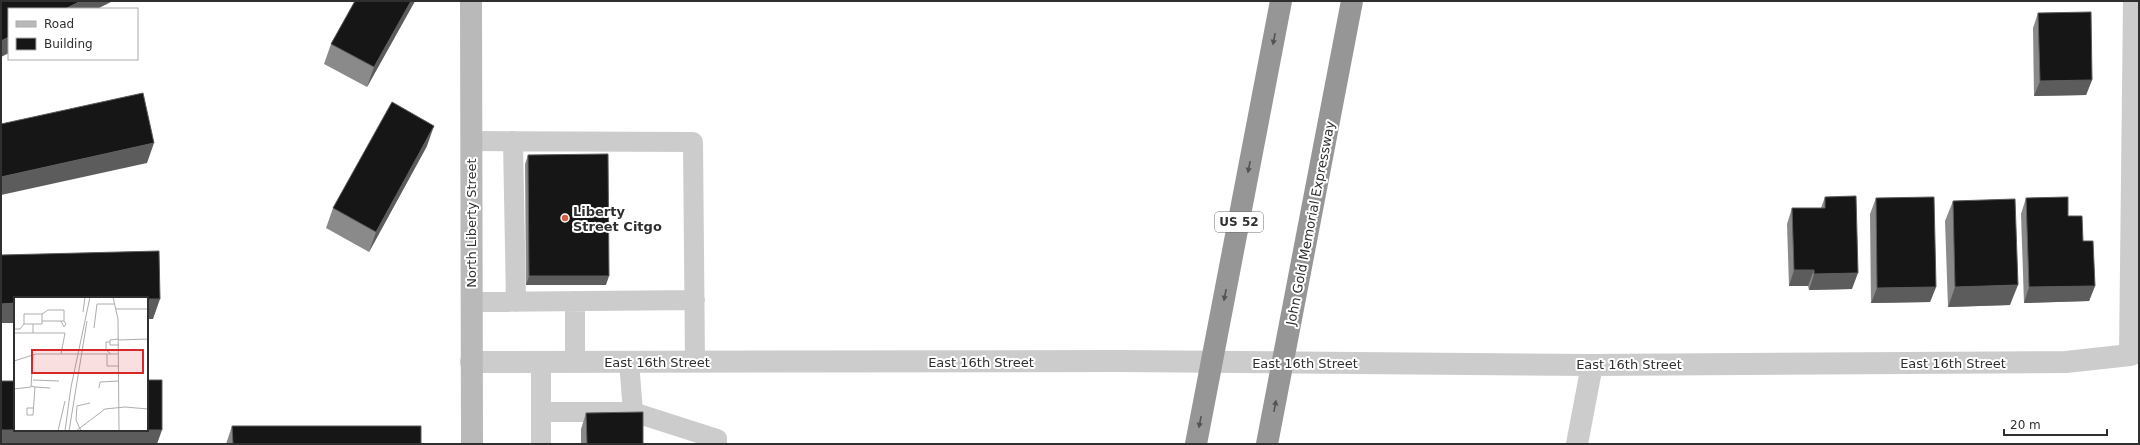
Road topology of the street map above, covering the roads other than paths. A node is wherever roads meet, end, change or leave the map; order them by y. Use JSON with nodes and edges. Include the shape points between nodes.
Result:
{"nodes":[{"id":1,"x":471,"y":1,"type":"edge"},
{"id":2,"x":1281,"y":1,"type":"edge"},
{"id":3,"x":1352,"y":1,"type":"edge"},
{"id":4,"x":1362,"y":1,"type":"edge"},
{"id":5,"x":2134,"y":1,"type":"edge"},
{"id":6,"x":1330,"y":115,"type":"junction"},
{"id":7,"x":471,"y":141,"type":"junction"},
{"id":8,"x":513,"y":141,"type":"junction"},
{"id":9,"x":591,"y":141,"type":"junction"},
{"id":10,"x":591,"y":162,"type":"edge"},
{"id":11,"x":587,"y":296,"type":"junction"},
{"id":12,"x":694,"y":300,"type":"junction"},
{"id":13,"x":471,"y":302,"type":"junction"},
{"id":14,"x":516,"y":302,"type":"junction"},
{"id":15,"x":2134,"y":353,"type":"edge"},
{"id":16,"x":471,"y":362,"type":"junction"},
{"id":17,"x":541,"y":362,"type":"junction"},
{"id":18,"x":575,"y":362,"type":"junction"},
{"id":19,"x":629,"y":362,"type":"junction"},
{"id":20,"x":695,"y":362,"type":"junction"},
{"id":21,"x":1592,"y":365,"type":"junction"},
{"id":22,"x":542,"y":412,"type":"junction"},
{"id":23,"x":633,"y":412,"type":"junction"},
{"id":24,"x":472,"y":444,"type":"edge"},
{"id":25,"x":541,"y":444,"type":"edge"},
{"id":26,"x":717,"y":444,"type":"edge"},
{"id":27,"x":1196,"y":444,"type":"edge"},
{"id":28,"x":1267,"y":444,"type":"edge"},
{"id":29,"x":1577,"y":444,"type":"edge"}],
"edges":[{"from":1,"to":7,"type":"main road","name":"North Liberty Street"},
{"from":2,"to":27,"type":"highway","number":"US 52","one_way":true},
{"from":3,"to":6,"type":"highway","name":"John Gold Memorial Expressway"},
{"from":4,"to":6,"type":"highway"},
{"from":5,"to":15,"type":"street"},
{"from":28,"to":6,"type":"highway","name":"John Gold Memorial Expressway","one_way":true},
{"from":7,"to":8,"type":"lane"},
{"from":7,"to":13,"type":"main road","name":"North Liberty Street"},
{"from":8,"to":9,"type":"lane"},
{"from":8,"to":14,"type":"lane","via":[[520,193]]},
{"from":9,"to":10,"type":"lane"},
{"from":9,"to":12,"type":"lane","via":[[693,142]]},
{"from":11,"to":12,"type":"lane"},
{"from":11,"to":14,"type":"lane"},
{"from":11,"to":18,"type":"lane"},
{"from":12,"to":20,"type":"lane"},
{"from":13,"to":14,"type":"lane"},
{"from":13,"to":16,"type":"main road","name":"North Liberty Street"},
{"from":15,"to":21,"type":"street","name":"East 16th Street","via":[[2066,362]]},
{"from":16,"to":17,"type":"street","name":"East 16th Street"},
{"from":16,"to":24,"type":"main road","name":"North Liberty Street"},
{"from":17,"to":18,"type":"street","name":"East 16th Street"},
{"from":17,"to":22,"type":"lane"},
{"from":18,"to":19,"type":"street","name":"East 16th Street"},
{"from":19,"to":20,"type":"street","name":"East 16th Street"},
{"from":19,"to":23,"type":"lane"},
{"from":20,"to":21,"type":"street","name":"East 16th Street","via":[[1118,361]]},
{"from":21,"to":29,"type":"street"},
{"from":22,"to":23,"type":"lane"},
{"from":22,"to":25,"type":"lane"},
{"from":23,"to":26,"type":"lane","via":[[717,439]]}]}
